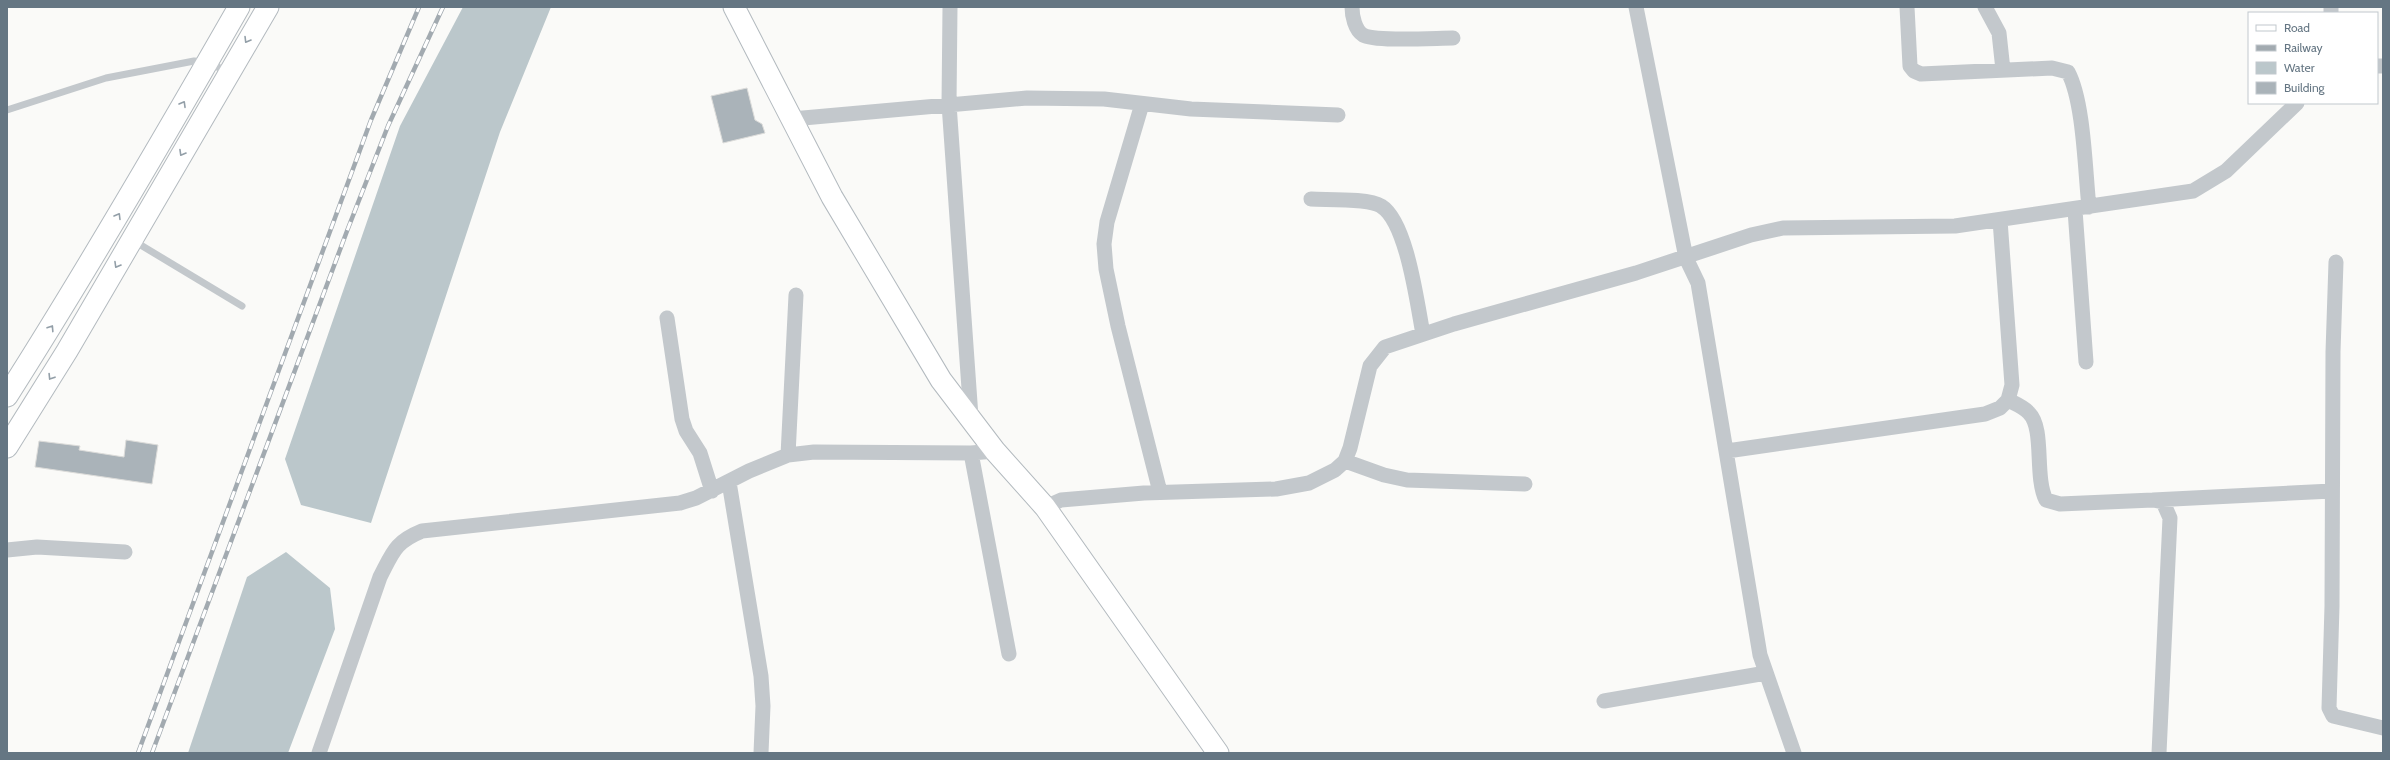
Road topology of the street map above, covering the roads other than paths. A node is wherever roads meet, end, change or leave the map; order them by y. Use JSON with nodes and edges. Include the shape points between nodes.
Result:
{"nodes":[{"id":1,"x":239,"y":7,"type":"edge"},
{"id":2,"x":268,"y":7,"type":"edge"},
{"id":3,"x":734,"y":7,"type":"edge"},
{"id":4,"x":950,"y":7,"type":"edge"},
{"id":5,"x":1352,"y":7,"type":"edge"},
{"id":6,"x":1636,"y":7,"type":"edge"},
{"id":7,"x":1907,"y":7,"type":"edge"},
{"id":8,"x":1985,"y":7,"type":"edge"},
{"id":9,"x":1453,"y":38,"type":"dead end"},
{"id":10,"x":207,"y":62,"type":"junction"},
{"id":11,"x":2003,"y":70,"type":"junction"},
{"id":12,"x":229,"y":72,"type":"junction"},
{"id":13,"x":949,"y":104,"type":"junction"},
{"id":14,"x":1142,"y":104,"type":"junction"},
{"id":15,"x":2296,"y":104,"type":"edge"},
{"id":16,"x":7,"y":110,"type":"edge"},
{"id":17,"x":1338,"y":115,"type":"dead end"},
{"id":18,"x":792,"y":119,"type":"junction"},
{"id":19,"x":1311,"y":199,"type":"dead end"},
{"id":20,"x":2082,"y":209,"type":"junction"},
{"id":21,"x":2000,"y":220,"type":"junction"},
{"id":22,"x":132,"y":240,"type":"junction"},
{"id":23,"x":1686,"y":258,"type":"junction"},
{"id":24,"x":2336,"y":262,"type":"dead end"},
{"id":25,"x":796,"y":295,"type":"dead end"},
{"id":26,"x":242,"y":306,"type":"dead end"},
{"id":27,"x":666,"y":318,"type":"dead end"},
{"id":28,"x":1424,"y":334,"type":"junction"},
{"id":29,"x":2086,"y":362,"type":"dead end"},
{"id":30,"x":7,"y":396,"type":"edge"},
{"id":31,"x":2008,"y":400,"type":"junction"},
{"id":32,"x":971,"y":417,"type":"junction"},
{"id":33,"x":7,"y":447,"type":"edge"},
{"id":34,"x":995,"y":451,"type":"junction"},
{"id":35,"x":1726,"y":451,"type":"junction"},
{"id":36,"x":972,"y":453,"type":"junction"},
{"id":37,"x":788,"y":455,"type":"junction"},
{"id":38,"x":1345,"y":461,"type":"junction"},
{"id":39,"x":728,"y":482,"type":"junction"},
{"id":40,"x":1525,"y":484,"type":"dead end"},
{"id":41,"x":712,"y":491,"type":"junction"},
{"id":42,"x":2332,"y":491,"type":"junction"},
{"id":43,"x":1160,"y":492,"type":"junction"},
{"id":44,"x":2153,"y":500,"type":"junction"},
{"id":45,"x":1045,"y":508,"type":"junction"},
{"id":46,"x":7,"y":550,"type":"edge"},
{"id":47,"x":125,"y":552,"type":"dead end"},
{"id":48,"x":1009,"y":654,"type":"dead end"},
{"id":49,"x":1766,"y":673,"type":"junction"},
{"id":50,"x":1604,"y":701,"type":"dead end"},
{"id":51,"x":2383,"y":728,"type":"edge"},
{"id":52,"x":320,"y":753,"type":"edge"},
{"id":53,"x":761,"y":753,"type":"edge"},
{"id":54,"x":1218,"y":753,"type":"edge"},
{"id":55,"x":1794,"y":753,"type":"edge"},
{"id":56,"x":2158,"y":753,"type":"edge"}],
"edges":[{"from":1,"to":10,"type":"main road"},
{"from":2,"to":12,"type":"main road","one_way":true},
{"from":3,"to":18,"type":"main road"},
{"from":4,"to":13,"type":"street"},
{"from":5,"to":9,"type":"street","via":[[1357,28],[1363,35],[1377,38]]},
{"from":6,"to":23,"type":"street"},
{"from":7,"to":11,"type":"street","via":[[1910,66],[1914,71],[1921,74]]},
{"from":8,"to":11,"type":"street","via":[[1999,33]]},
{"from":10,"to":12,"type":"lane"},
{"from":10,"to":16,"type":"lane","via":[[194,61],[106,78]]},
{"from":30,"to":10,"type":"main road","one_way":true,"via":[[70,296]]},
{"from":11,"to":20,"type":"street","via":[[2052,68],[2068,72],[2078,107]]},
{"from":12,"to":22,"type":"main road","one_way":true},
{"from":13,"to":14,"type":"street","via":[[1042,98],[1104,98]]},
{"from":13,"to":18,"type":"street"},
{"from":13,"to":32,"type":"street"},
{"from":14,"to":17,"type":"street","via":[[1191,109]]},
{"from":14,"to":43,"type":"street","via":[[1107,222],[1104,244],[1106,269],[1118,326]]},
{"from":15,"to":20,"type":"street","via":[[2226,171],[2193,191]]},
{"from":18,"to":32,"type":"main road","via":[[832,197],[941,380]]},
{"from":19,"to":28,"type":"street","via":[[1380,205],[1391,214],[1401,233]]},
{"from":20,"to":21,"type":"street"},
{"from":20,"to":29,"type":"street"},
{"from":21,"to":23,"type":"street","via":[[1955,226],[1782,228],[1751,235]]},
{"from":21,"to":31,"type":"street","via":[[2011,359],[2012,385]]},
{"from":22,"to":26,"type":"lane"},
{"from":22,"to":33,"type":"main road","one_way":true},
{"from":23,"to":28,"type":"street"},
{"from":23,"to":35,"type":"street","via":[[1698,283]]},
{"from":24,"to":42,"type":"street"},
{"from":25,"to":37,"type":"street"},
{"from":27,"to":41,"type":"street","via":[[682,419],[686,431],[700,453]]},
{"from":28,"to":38,"type":"street","via":[[1385,347],[1370,366]]},
{"from":31,"to":35,"type":"street","via":[[2000,408],[1985,414]]},
{"from":31,"to":44,"type":"street","via":[[2030,414],[2036,424],[2039,476],[2046,500],[2060,504]]},
{"from":32,"to":34,"type":"main road"},
{"from":34,"to":36,"type":"street"},
{"from":34,"to":45,"type":"main road"},
{"from":35,"to":49,"type":"street","via":[[1760,655]]},
{"from":36,"to":37,"type":"street","via":[[814,452]]},
{"from":36,"to":48,"type":"street"},
{"from":37,"to":39,"type":"street"},
{"from":38,"to":40,"type":"street","via":[[1407,480]]},
{"from":38,"to":43,"type":"street","via":[[1335,470],[1309,483],[1276,489]]},
{"from":39,"to":41,"type":"street"},
{"from":39,"to":53,"type":"street","via":[[761,676]]},
{"from":41,"to":52,"type":"street","via":[[665,506],[422,531],[405,538],[393,551],[380,577]]},
{"from":42,"to":44,"type":"street"},
{"from":42,"to":51,"type":"street","via":[[2329,708],[2333,716],[2338,718]]},
{"from":43,"to":45,"type":"street","via":[[1061,500]]},
{"from":44,"to":56,"type":"street","via":[[2163,502],[2170,518]]},
{"from":45,"to":54,"type":"main road"},
{"from":46,"to":47,"type":"street","via":[[37,548]]},
{"from":49,"to":50,"type":"street"},
{"from":49,"to":55,"type":"street"}]}
